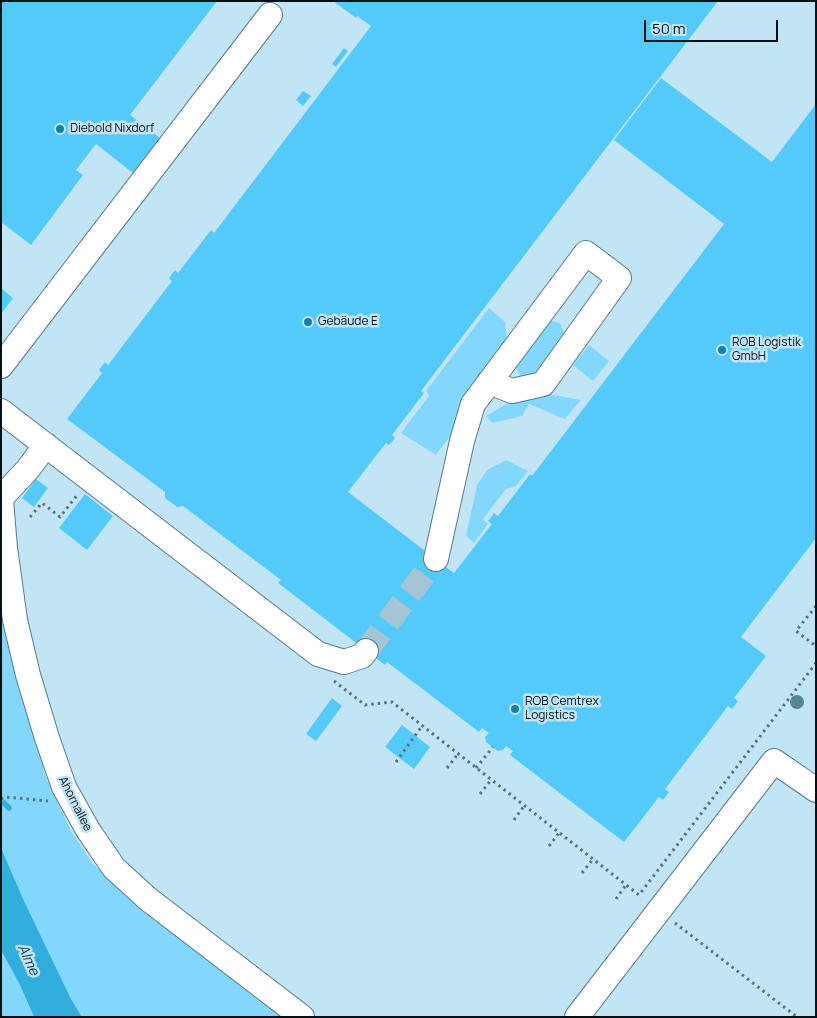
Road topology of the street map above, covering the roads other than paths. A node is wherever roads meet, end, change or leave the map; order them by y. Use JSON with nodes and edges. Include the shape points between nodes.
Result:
{"nodes":[{"id":1,"x":270,"y":14,"type":"dead end"},
{"id":2,"x":1,"y":366,"type":"edge"},
{"id":3,"x":489,"y":382,"type":"junction"},
{"id":4,"x":1,"y":411,"type":"edge"},
{"id":5,"x":46,"y":445,"type":"junction"},
{"id":6,"x":1,"y":499,"type":"edge"},
{"id":7,"x":436,"y":559,"type":"tunnel mouth"},
{"id":8,"x":366,"y":651,"type":"tunnel mouth"},
{"id":9,"x":816,"y":790,"type":"edge"},
{"id":10,"x":302,"y":1017,"type":"edge"},
{"id":11,"x":577,"y":1017,"type":"edge"}],
"edges":[{"from":1,"to":2,"type":"lane"},
{"from":3,"to":3,"type":"lane","via":[[512,390],[543,384],[619,278],[586,253]]},
{"from":3,"to":7,"type":"lane","via":[[473,404]]},
{"from":4,"to":5,"type":"lane"},
{"from":5,"to":6,"type":"lane"},
{"from":5,"to":8,"type":"lane","via":[[318,654],[344,662],[362,656]]},
{"from":6,"to":10,"type":"lane","name":"Ahornallee","via":[[15,620],[26,666],[64,787],[88,830],[114,868],[154,904]]},
{"from":9,"to":11,"type":"lane","via":[[774,761]]}]}
